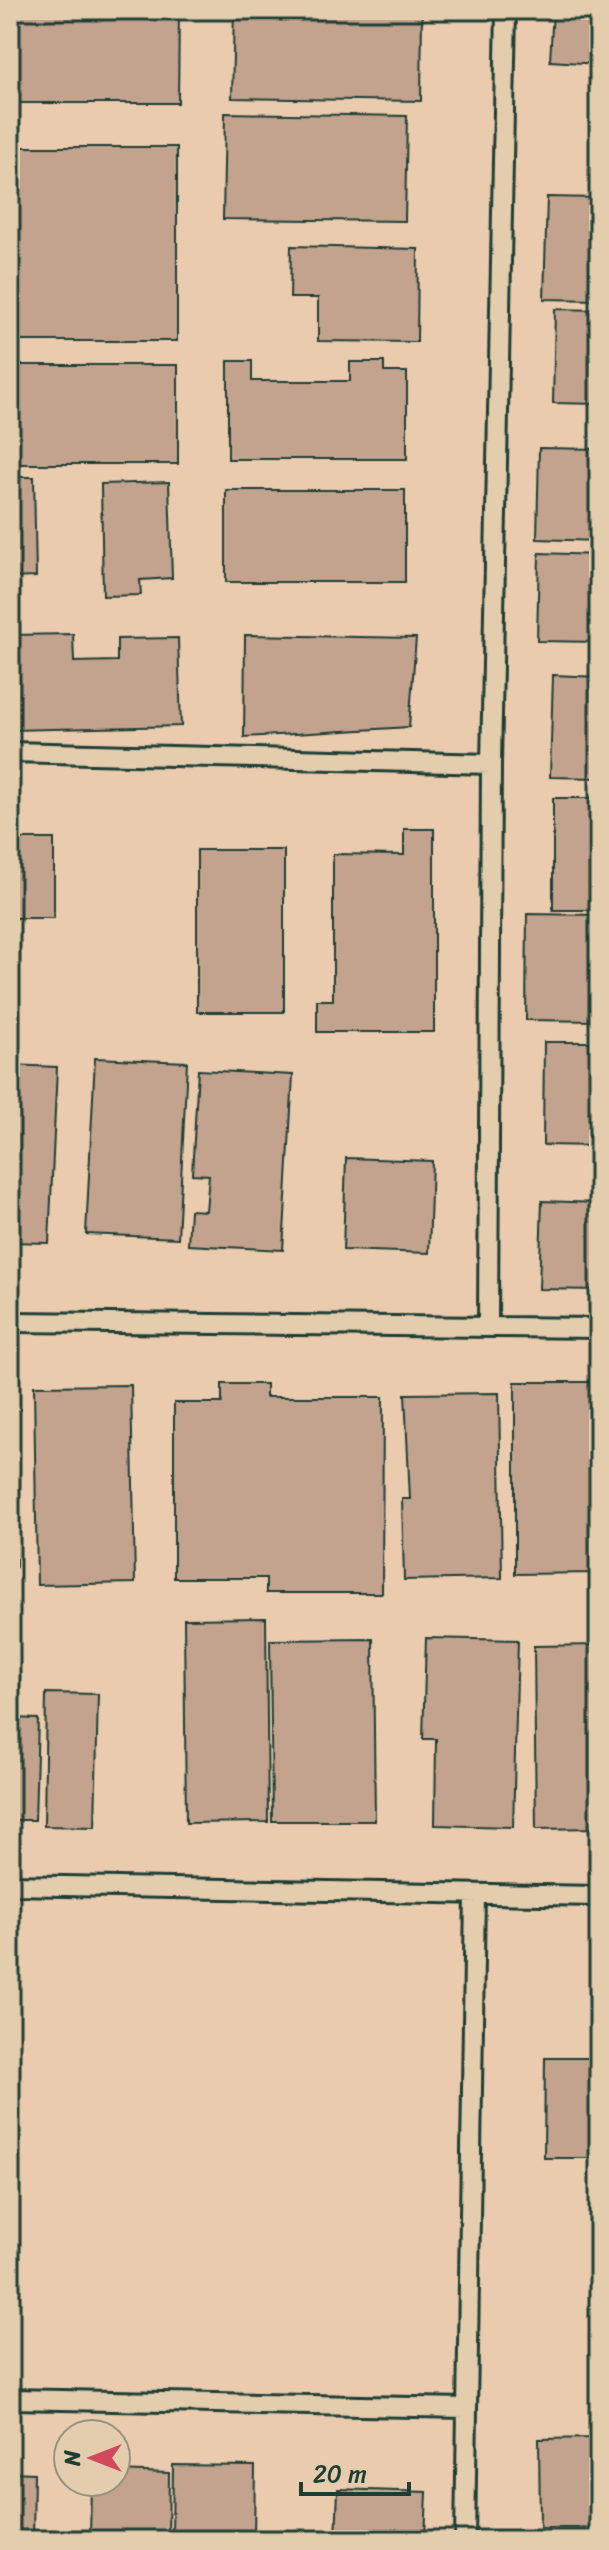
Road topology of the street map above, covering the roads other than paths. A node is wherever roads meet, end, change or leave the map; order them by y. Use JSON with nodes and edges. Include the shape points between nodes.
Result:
{"nodes":[{"id":1,"x":506,"y":10,"type":"edge"},
{"id":2,"x":10,"y":752,"type":"edge"},
{"id":3,"x":491,"y":764,"type":"junction"},
{"id":4,"x":10,"y":1322,"type":"edge"},
{"id":5,"x":488,"y":1326,"type":"junction"},
{"id":6,"x":599,"y":1328,"type":"edge"},
{"id":7,"x":10,"y":1885,"type":"edge"},
{"id":8,"x":475,"y":1894,"type":"junction"},
{"id":9,"x":599,"y":1896,"type":"edge"},
{"id":10,"x":10,"y":2399,"type":"edge"},
{"id":11,"x":466,"y":2408,"type":"junction"},
{"id":12,"x":465,"y":2540,"type":"edge"}],
"edges":[{"from":1,"to":3,"type":"lane"},
{"from":2,"to":3,"type":"lane"},
{"from":3,"to":5,"type":"lane"},
{"from":4,"to":5,"type":"lane"},
{"from":5,"to":6,"type":"lane"},
{"from":7,"to":8,"type":"lane"},
{"from":8,"to":9,"type":"lane"},
{"from":8,"to":11,"type":"lane"},
{"from":10,"to":11,"type":"lane"},
{"from":11,"to":12,"type":"lane"}]}
